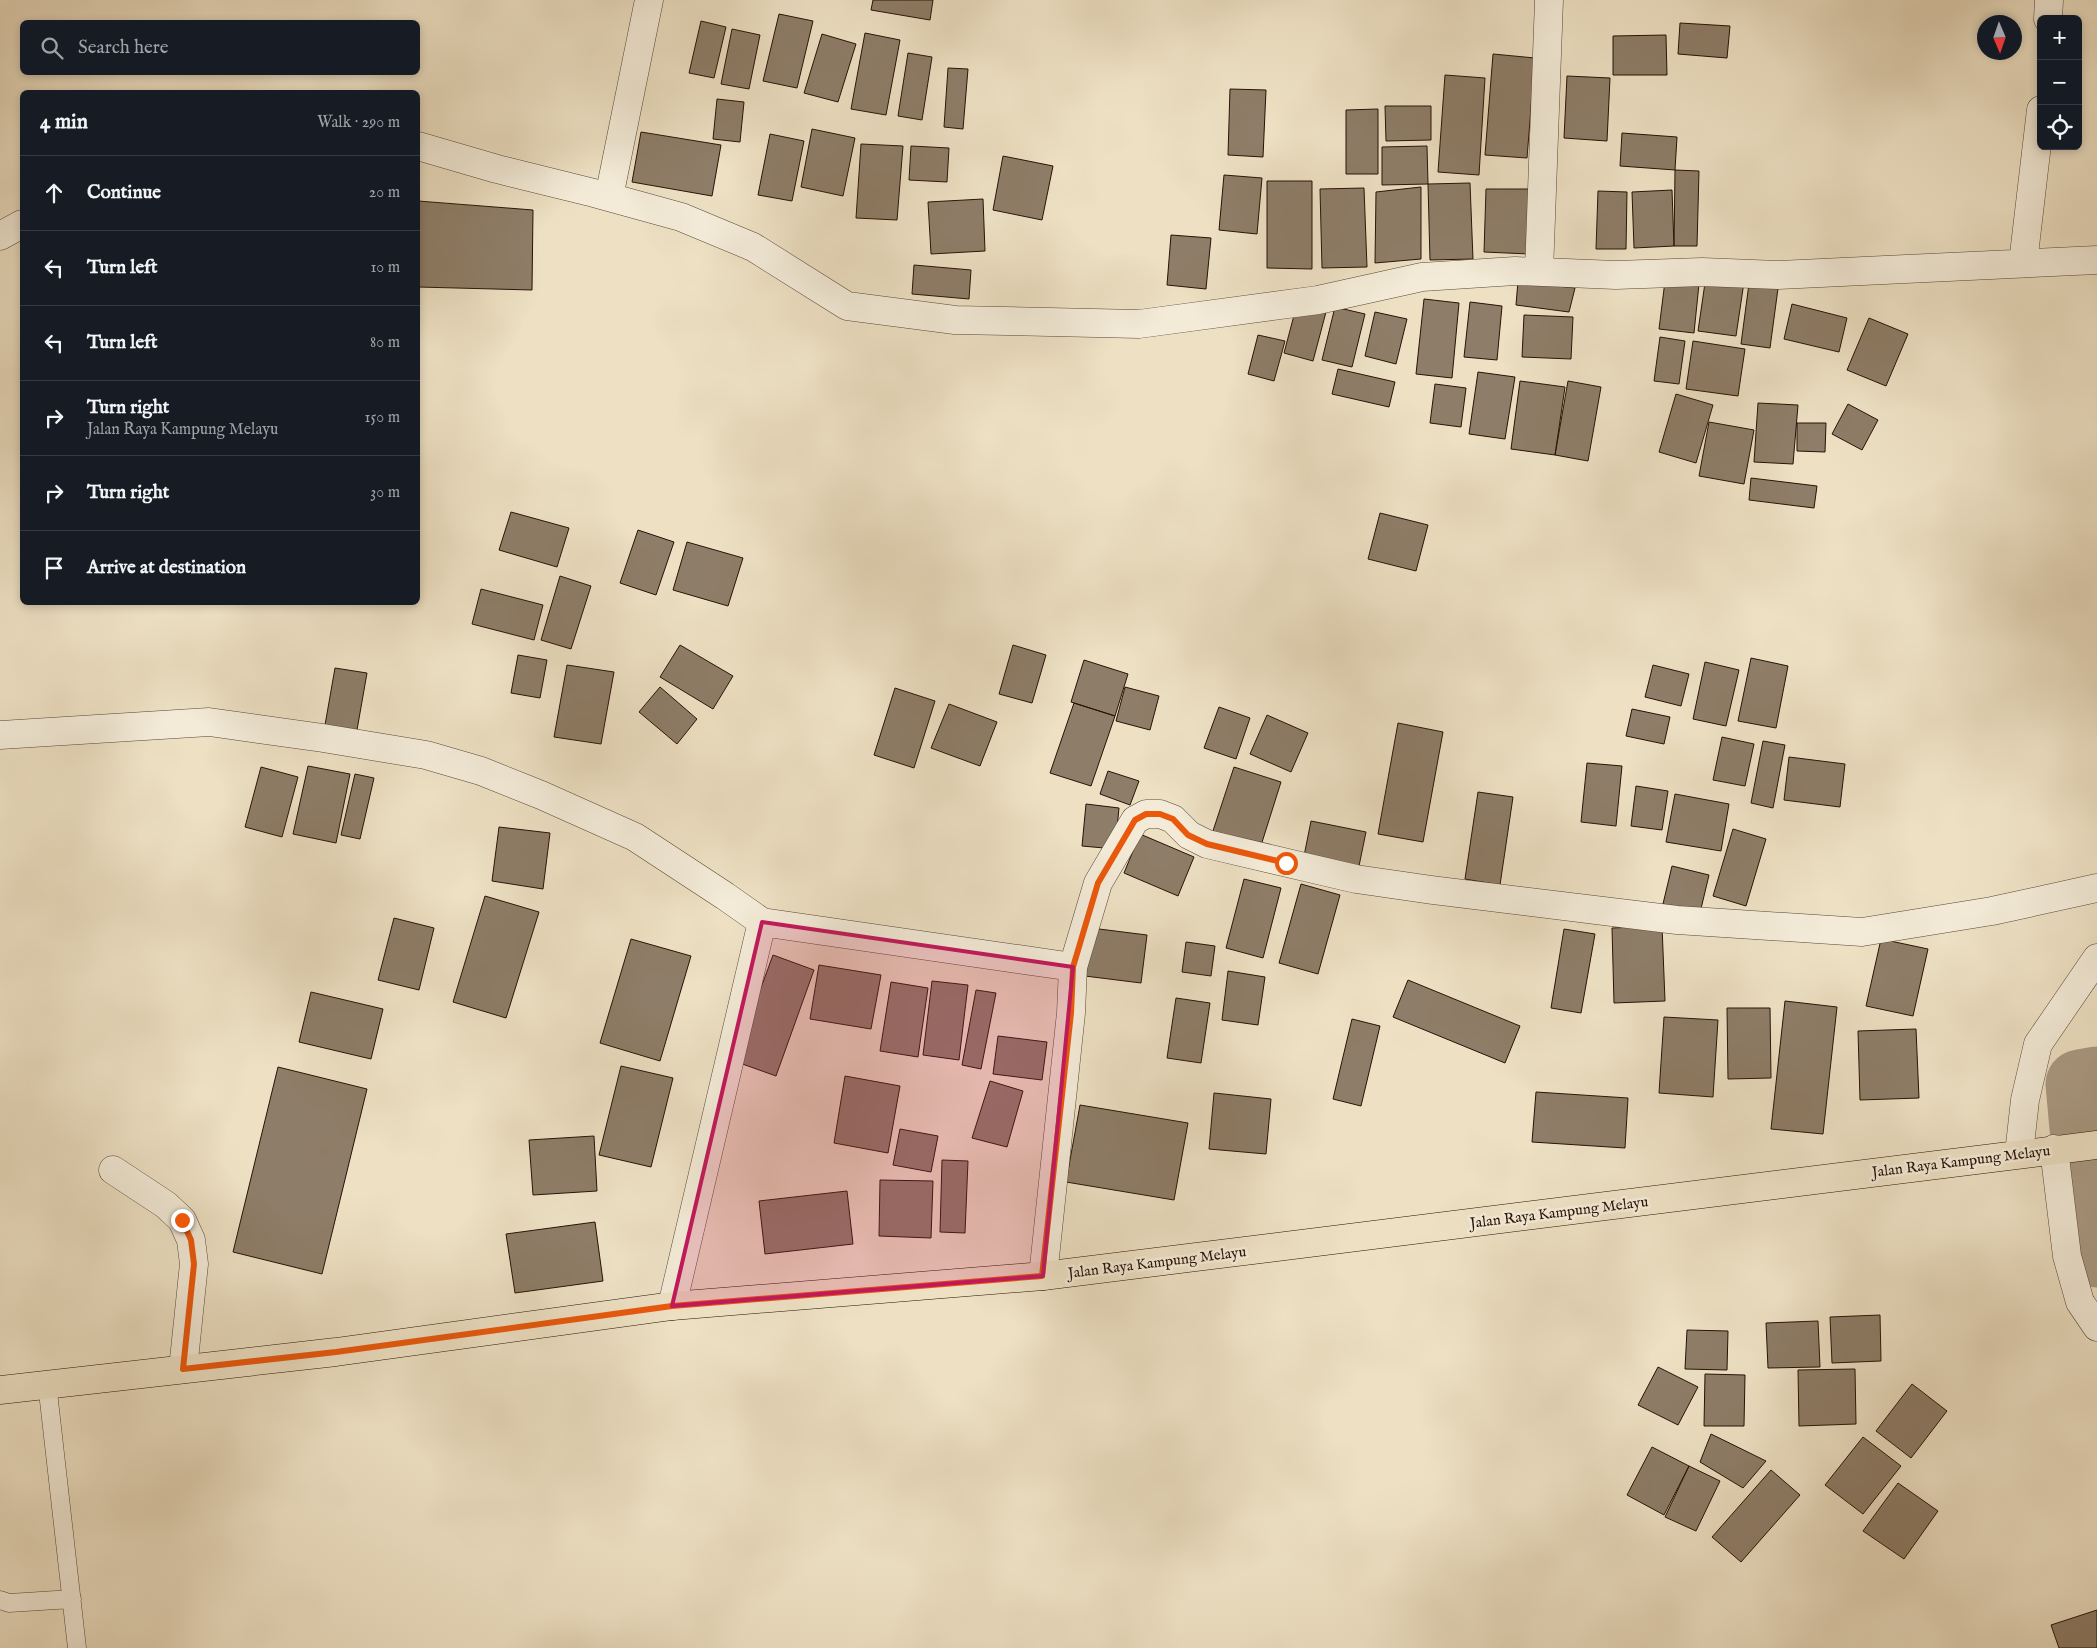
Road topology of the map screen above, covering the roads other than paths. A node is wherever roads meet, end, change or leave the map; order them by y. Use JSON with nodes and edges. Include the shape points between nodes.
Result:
{"nodes":[{"id":1,"x":648,"y":0,"type":"edge"},
{"id":2,"x":1549,"y":0,"type":"edge"},
{"id":3,"x":2049,"y":0,"type":"edge"},
{"id":4,"x":2048,"y":15,"type":"edge"},
{"id":5,"x":2037,"y":144,"type":"edge"},
{"id":6,"x":420,"y":147,"type":"edge"},
{"id":7,"x":609,"y":197,"type":"junction"},
{"id":8,"x":20,"y":225,"type":"edge"},
{"id":9,"x":0,"y":236,"type":"edge"},
{"id":10,"x":2097,"y":260,"type":"edge"},
{"id":11,"x":2023,"y":263,"type":"junction"},
{"id":12,"x":1539,"y":272,"type":"junction"},
{"id":13,"x":0,"y":735,"type":"edge"},
{"id":14,"x":2097,"y":888,"type":"edge"},
{"id":15,"x":762,"y":922,"type":"junction"},
{"id":16,"x":2097,"y":958,"type":"edge"},
{"id":17,"x":1073,"y":967,"type":"junction"},
{"id":18,"x":2075,"y":1147,"type":"edge"},
{"id":19,"x":2019,"y":1154,"type":"junction"},
{"id":20,"x":113,"y":1170,"type":"dead end"},
{"id":21,"x":1042,"y":1276,"type":"junction"},
{"id":22,"x":672,"y":1306,"type":"junction"},
{"id":23,"x":2097,"y":1328,"type":"edge"},
{"id":24,"x":183,"y":1369,"type":"junction"},
{"id":25,"x":47,"y":1383,"type":"junction"},
{"id":26,"x":0,"y":1390,"type":"edge"},
{"id":27,"x":72,"y":1599,"type":"junction"},
{"id":28,"x":0,"y":1600,"type":"edge"},
{"id":29,"x":77,"y":1648,"type":"edge"}],
"edges":[{"from":1,"to":7,"type":"street"},
{"from":2,"to":12,"type":"street"},
{"from":3,"to":4,"type":"street"},
{"from":5,"to":11,"type":"street"},
{"from":6,"to":7,"type":"street"},
{"from":7,"to":12,"type":"street","via":[[681,216],[753,247],[847,306],[955,320],[1139,324],[1318,300],[1422,277]]},
{"from":8,"to":9,"type":"street"},
{"from":10,"to":11,"type":"street"},
{"from":11,"to":12,"type":"street","via":[[1778,275]]},
{"from":13,"to":15,"type":"street","via":[[209,722],[426,755],[490,774],[635,837]]},
{"from":14,"to":17,"type":"street","via":[[1992,911],[1862,932],[1677,920],[1356,879],[1207,844],[1188,835],[1173,819],[1160,814],[1146,814],[1135,820],[1098,883]]},
{"from":15,"to":17,"type":"street"},
{"from":15,"to":22,"type":"street"},
{"from":16,"to":19,"type":"street","via":[[2038,1044],[2025,1100]]},
{"from":17,"to":21,"type":"street","via":[[1071,1013]]},
{"from":18,"to":19,"type":"main road","name":"Jalan Raya Kampung Melayu"},
{"from":18,"to":23,"type":"street","via":[[2067,1256],[2080,1302]]},
{"from":19,"to":21,"type":"main road","name":"Jalan Raya Kampung Melayu"},
{"from":20,"to":24,"type":"street","via":[[166,1205],[182,1220],[191,1240],[194,1264]]},
{"from":21,"to":22,"type":"main road","name":"Jalan Raya Kampung Melayu"},
{"from":22,"to":24,"type":"main road","name":"Jalan Raya Kampung Melayu","via":[[336,1352]]},
{"from":24,"to":25,"type":"main road","name":"Jalan Raya Kampung Melayu"},
{"from":25,"to":26,"type":"main road","name":"Jalan Raya Kampung Melayu"},
{"from":25,"to":27,"type":"lane"},
{"from":27,"to":28,"type":"lane","via":[[9,1603]]},
{"from":27,"to":29,"type":"lane"}]}
